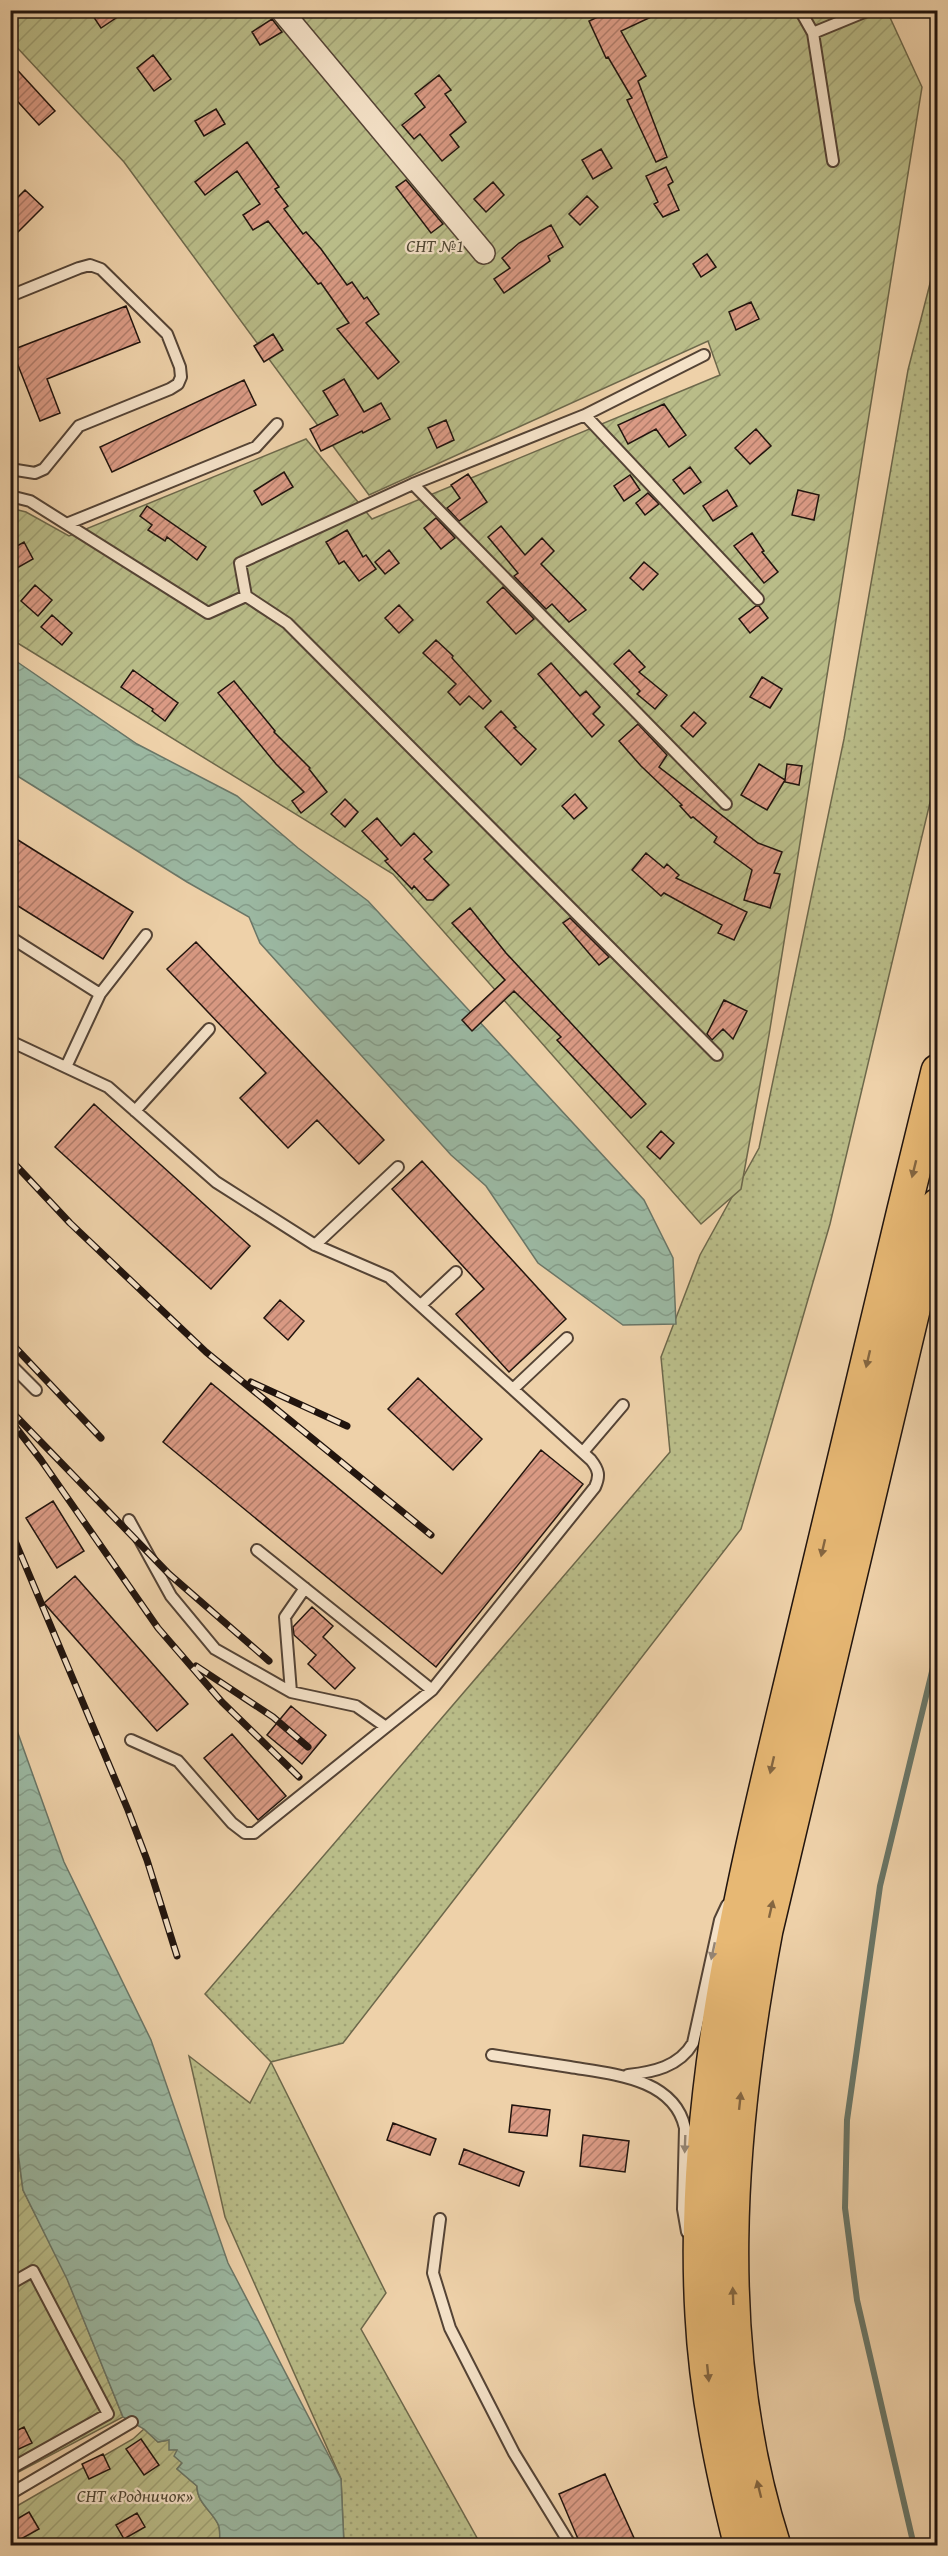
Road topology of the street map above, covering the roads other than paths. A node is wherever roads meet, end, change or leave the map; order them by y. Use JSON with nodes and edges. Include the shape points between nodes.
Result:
{"nodes":[{"id":1,"x":281,"y":10,"type":"edge"},
{"id":2,"x":800,"y":10,"type":"edge"},
{"id":3,"x":869,"y":10,"type":"edge"},
{"id":4,"x":813,"y":33,"type":"junction"},
{"id":5,"x":833,"y":161,"type":"dead end"},
{"id":6,"x":484,"y":252,"type":"dead end"},
{"id":7,"x":10,"y":296,"type":"edge"},
{"id":8,"x":704,"y":355,"type":"dead end"},
{"id":9,"x":585,"y":415,"type":"junction"},
{"id":10,"x":276,"y":424,"type":"dead end"},
{"id":11,"x":10,"y":469,"type":"edge"},
{"id":12,"x":413,"y":484,"type":"junction"},
{"id":13,"x":10,"y":496,"type":"edge"},
{"id":14,"x":69,"y":524,"type":"junction"},
{"id":15,"x":246,"y":596,"type":"junction"},
{"id":16,"x":758,"y":599,"type":"dead end"},
{"id":17,"x":726,"y":804,"type":"dead end"},
{"id":18,"x":146,"y":935,"type":"dead end"},
{"id":19,"x":10,"y":937,"type":"edge"},
{"id":20,"x":100,"y":993,"type":"junction"},
{"id":21,"x":209,"y":1029,"type":"dead end"},
{"id":22,"x":10,"y":1041,"type":"edge"},
{"id":23,"x":717,"y":1055,"type":"dead end"},
{"id":24,"x":66,"y":1067,"type":"junction"},
{"id":25,"x":938,"y":1071,"type":"edge"},
{"id":26,"x":135,"y":1111,"type":"junction"},
{"id":27,"x":398,"y":1167,"type":"dead end"},
{"id":28,"x":938,"y":1205,"type":"edge"},
{"id":29,"x":315,"y":1245,"type":"junction"},
{"id":30,"x":456,"y":1272,"type":"dead end"},
{"id":31,"x":421,"y":1305,"type":"junction"},
{"id":32,"x":567,"y":1338,"type":"dead end"},
{"id":33,"x":10,"y":1364,"type":"edge"},
{"id":34,"x":513,"y":1389,"type":"junction"},
{"id":35,"x":36,"y":1390,"type":"dead end"},
{"id":36,"x":622,"y":1405,"type":"dead end"},
{"id":37,"x":583,"y":1452,"type":"junction"},
{"id":38,"x":129,"y":1520,"type":"dead end"},
{"id":39,"x":257,"y":1550,"type":"dead end"},
{"id":40,"x":305,"y":1588,"type":"junction"},
{"id":41,"x":432,"y":1690,"type":"junction"},
{"id":42,"x":291,"y":1692,"type":"junction"},
{"id":43,"x":386,"y":1727,"type":"junction"},
{"id":44,"x":131,"y":1740,"type":"dead end"},
{"id":45,"x":756,"y":1838,"type":"junction"},
{"id":46,"x":492,"y":2055,"type":"dead end"},
{"id":47,"x":624,"y":2076,"type":"junction"},
{"id":48,"x":440,"y":2219,"type":"dead end"},
{"id":49,"x":10,"y":2284,"type":"edge"},
{"id":50,"x":701,"y":2314,"type":"junction"},
{"id":51,"x":132,"y":2422,"type":"dead end"},
{"id":52,"x":10,"y":2469,"type":"edge"},
{"id":53,"x":10,"y":2494,"type":"edge"},
{"id":54,"x":571,"y":2546,"type":"edge"},
{"id":55,"x":741,"y":2546,"type":"edge"},
{"id":56,"x":774,"y":2546,"type":"edge"}],
"edges":[{"from":1,"to":6,"type":"street"},
{"from":2,"to":4,"type":"lane"},
{"from":3,"to":4,"type":"lane"},
{"from":4,"to":5,"type":"lane"},
{"from":7,"to":11,"type":"lane","via":[[90,265],[101,268],[167,334],[182,377],[170,389],[79,426],[44,469],[34,473]]},
{"from":8,"to":9,"type":"lane"},
{"from":9,"to":12,"type":"lane"},
{"from":9,"to":16,"type":"lane"},
{"from":10,"to":14,"type":"lane","via":[[256,447]]},
{"from":12,"to":15,"type":"lane","via":[[240,563]]},
{"from":12,"to":17,"type":"lane"},
{"from":13,"to":14,"type":"lane","via":[[30,501]]},
{"from":14,"to":15,"type":"lane","via":[[208,613]]},
{"from":15,"to":23,"type":"lane","via":[[287,623]]},
{"from":18,"to":20,"type":"lane"},
{"from":19,"to":20,"type":"lane"},
{"from":20,"to":24,"type":"lane"},
{"from":21,"to":26,"type":"lane"},
{"from":22,"to":24,"type":"lane"},
{"from":24,"to":26,"type":"lane","via":[[108,1087]]},
{"from":25,"to":45,"type":"main road","one_way":true},
{"from":26,"to":29,"type":"lane","via":[[216,1182]]},
{"from":27,"to":29,"type":"lane"},
{"from":56,"to":28,"type":"main road","one_way":true,"via":[[757,2480],[737,2364],[732,2204],[741,2087],[766,1930]]},
{"from":29,"to":31,"type":"lane","via":[[389,1277]]},
{"from":30,"to":31,"type":"lane"},
{"from":31,"to":34,"type":"lane"},
{"from":32,"to":34,"type":"lane"},
{"from":33,"to":35,"type":"lane"},
{"from":34,"to":37,"type":"lane"},
{"from":36,"to":37,"type":"lane"},
{"from":37,"to":41,"type":"lane","via":[[598,1469],[595,1487]]},
{"from":38,"to":42,"type":"lane","via":[[171,1596],[215,1649]]},
{"from":39,"to":40,"type":"lane"},
{"from":40,"to":41,"type":"lane"},
{"from":40,"to":42,"type":"lane","via":[[285,1617]]},
{"from":41,"to":43,"type":"lane"},
{"from":42,"to":43,"type":"lane","via":[[356,1706]]},
{"from":43,"to":44,"type":"lane","via":[[254,1833],[245,1833],[232,1823],[178,1761]]},
{"from":45,"to":47,"type":"lane","one_way":true,"via":[[720,1920],[693,2043],[677,2062]]},
{"from":45,"to":50,"type":"main road","via":[[726,1978],[710,2081],[701,2200]]},
{"from":46,"to":47,"type":"lane"},
{"from":47,"to":50,"type":"lane","one_way":true,"via":[[661,2092],[683,2118],[683,2209]]},
{"from":48,"to":54,"type":"lane","via":[[433,2273],[450,2328],[514,2453]]},
{"from":49,"to":52,"type":"lane","via":[[33,2271],[108,2414]]},
{"from":50,"to":55,"type":"main road","one_way":true,"via":[[713,2418]]},
{"from":51,"to":53,"type":"lane"}]}
